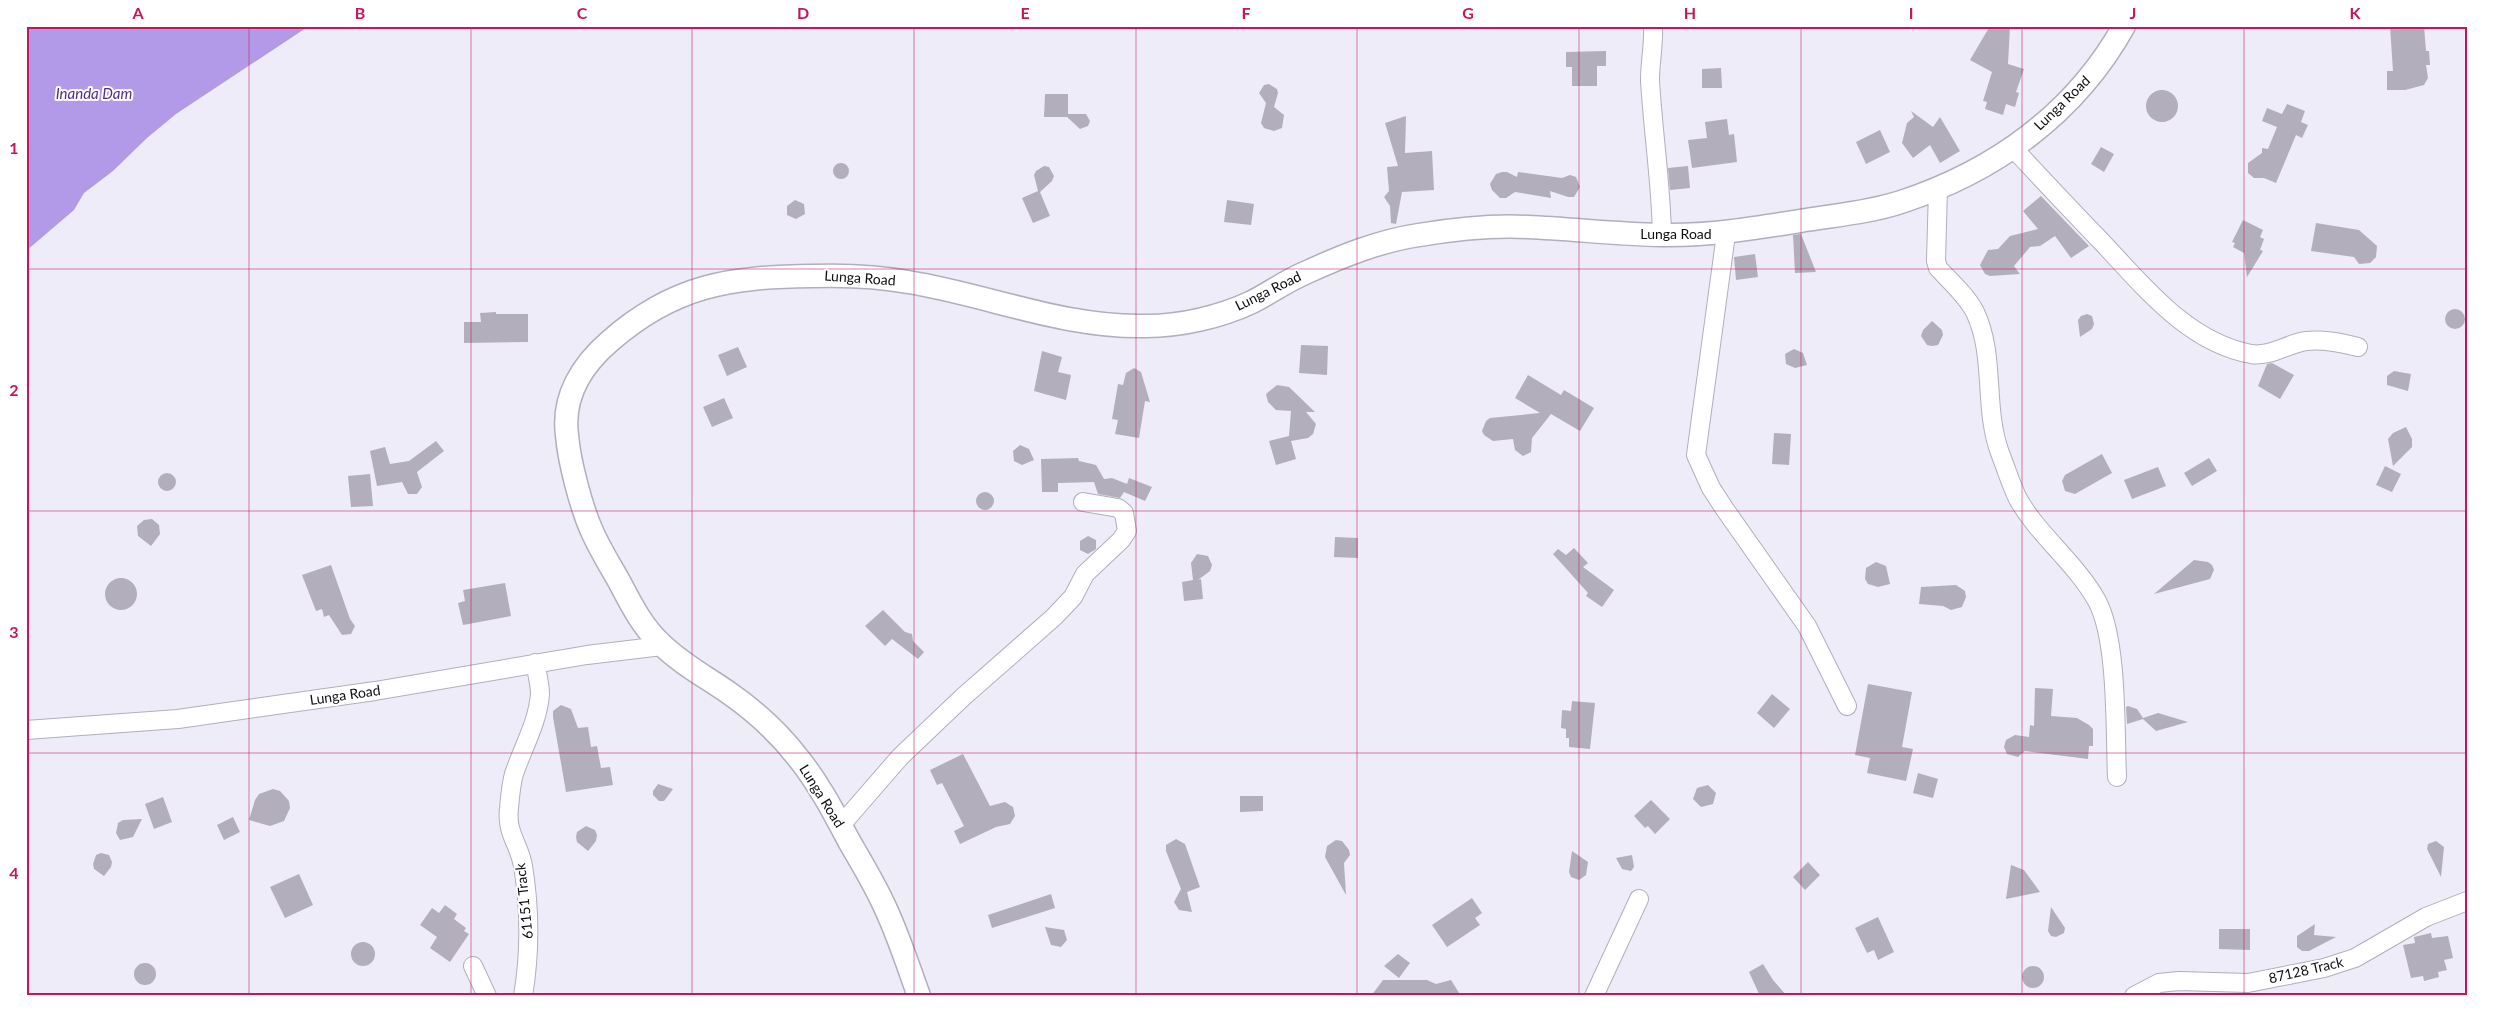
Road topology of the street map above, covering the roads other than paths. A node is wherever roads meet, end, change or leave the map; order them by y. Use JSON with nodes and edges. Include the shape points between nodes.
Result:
{"nodes":[{"id":1,"x":1653,"y":26,"type":"edge"},
{"id":2,"x":2124,"y":26,"type":"edge"},
{"id":3,"x":2013,"y":148,"type":"junction"},
{"id":4,"x":1938,"y":188,"type":"junction"},
{"id":5,"x":1726,"y":234,"type":"junction"},
{"id":6,"x":1662,"y":235,"type":"junction"},
{"id":7,"x":2358,"y":347,"type":"dead end"},
{"id":8,"x":1083,"y":502,"type":"dead end"},
{"id":9,"x":662,"y":646,"type":"junction"},
{"id":10,"x":535,"y":664,"type":"junction"},
{"id":11,"x":1847,"y":706,"type":"dead end"},
{"id":12,"x":26,"y":730,"type":"edge"},
{"id":13,"x":2117,"y":777,"type":"dead end"},
{"id":14,"x":841,"y":825,"type":"junction"},
{"id":15,"x":1640,"y":899,"type":"dead end"},
{"id":16,"x":2467,"y":901,"type":"edge"},
{"id":17,"x":473,"y":966,"type":"dead end"},
{"id":18,"x":487,"y":996,"type":"edge"},
{"id":19,"x":523,"y":996,"type":"edge"},
{"id":20,"x":919,"y":996,"type":"edge"},
{"id":21,"x":1594,"y":996,"type":"edge"},
{"id":22,"x":2134,"y":996,"type":"edge"}],
"edges":[{"from":1,"to":6,"type":"street","via":[[1650,78],[1661,187]]},
{"from":2,"to":3,"type":"street","name":"Lunga Road","via":[[2106,57],[2083,85],[2053,116]]},
{"from":3,"to":4,"type":"street","name":"Lunga Road"},
{"from":3,"to":7,"type":"street","via":[[2154,298],[2196,332],[2225,348],[2253,354],[2304,342],[2327,341]]},
{"from":4,"to":5,"type":"street","name":"Lunga Road","via":[[1895,204]]},
{"from":4,"to":13,"type":"street","via":[[1936,261],[1938,268],[1974,309],[1983,330],[2002,458],[2018,498],[2073,566],[2097,601],[2105,622],[2111,658]]},
{"from":5,"to":6,"type":"street","name":"Lunga Road"},
{"from":5,"to":11,"type":"street","via":[[1696,455],[1724,508],[1807,626]]},
{"from":6,"to":9,"type":"street","name":"Lunga Road","via":[[1522,226],[1479,227],[1420,235],[1382,242],[1349,254],[1301,274],[1248,304],[1198,320],[1150,327],[1058,319],[910,282],[850,275],[766,276],[722,281],[683,294],[651,310],[592,356],[576,380],[567,406],[566,434],[590,526],[645,627]]},
{"from":8,"to":14,"type":"street","via":[[1105,504],[1124,513],[1127,531],[1121,540],[1085,574],[1073,597],[1054,617],[900,757]]},
{"from":9,"to":10,"type":"street","name":"Lunga Road"},
{"from":9,"to":14,"type":"street","name":"Lunga Road","via":[[771,726],[802,762]]},
{"from":10,"to":12,"type":"street","name":"Lunga Road","via":[[178,719]]},
{"from":10,"to":19,"type":"street","name":"61151 Track","via":[[540,692],[538,706],[530,737],[514,774],[508,821],[523,866],[528,960]]},
{"from":14,"to":20,"type":"street","name":"Lunga Road","via":[[884,905]]},
{"from":15,"to":21,"type":"street"},
{"from":16,"to":22,"type":"street","name":"87128 Track","via":[[2426,917],[2355,958],[2324,968],[2248,983],[2159,983]]},
{"from":17,"to":18,"type":"street"}]}
